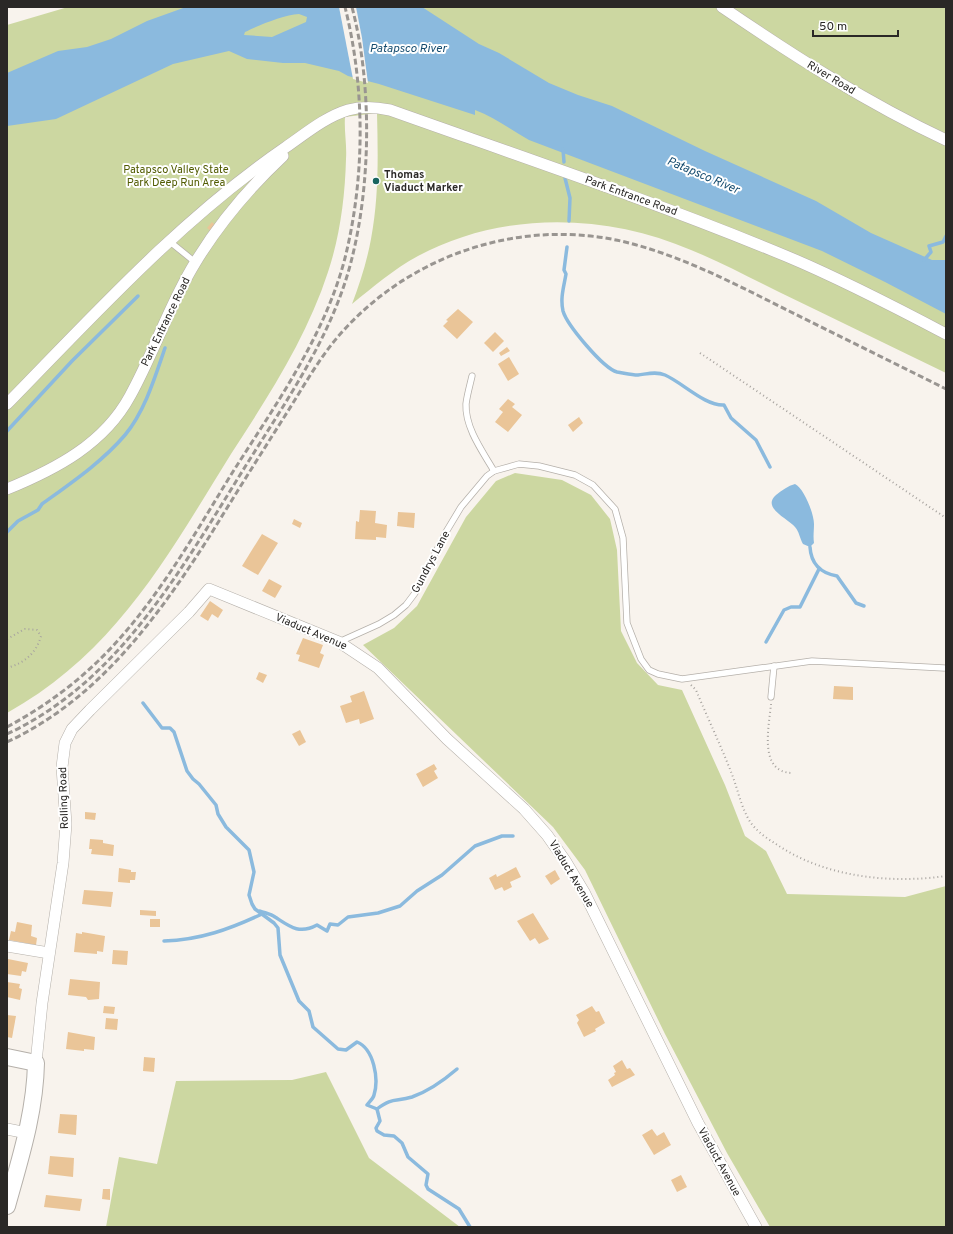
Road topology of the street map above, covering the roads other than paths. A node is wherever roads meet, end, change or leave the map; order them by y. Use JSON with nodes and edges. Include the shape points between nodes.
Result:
{"nodes":[{"id":1,"x":722,"y":7,"type":"edge"},
{"id":2,"x":308,"y":132,"type":"junction"},
{"id":3,"x":946,"y":140,"type":"edge"},
{"id":4,"x":169,"y":241,"type":"junction"},
{"id":5,"x":195,"y":262,"type":"junction"},
{"id":6,"x":946,"y":334,"type":"edge"},
{"id":7,"x":472,"y":376,"type":"dead end"},
{"id":8,"x":7,"y":404,"type":"edge"},
{"id":9,"x":494,"y":471,"type":"junction"},
{"id":10,"x":7,"y":489,"type":"edge"},
{"id":11,"x":209,"y":589,"type":"joint"},
{"id":12,"x":339,"y":642,"type":"junction"},
{"id":13,"x":774,"y":666,"type":"junction"},
{"id":14,"x":944,"y":668,"type":"dead end"},
{"id":15,"x":771,"y":697,"type":"road end"},
{"id":16,"x":7,"y":946,"type":"edge"},
{"id":17,"x":49,"y":954,"type":"junction"},
{"id":18,"x":7,"y":1057,"type":"edge"},
{"id":19,"x":36,"y":1063,"type":"junction"},
{"id":20,"x":7,"y":1129,"type":"edge"},
{"id":21,"x":27,"y":1133,"type":"junction"},
{"id":22,"x":7,"y":1206,"type":"edge"},
{"id":23,"x":756,"y":1227,"type":"edge"}],
"edges":[{"from":1,"to":3,"type":"street","name":"River Road","via":[[845,86],[908,122]]},
{"from":2,"to":4,"type":"street","name":"Park Entrance Road","via":[[232,186]]},
{"from":2,"to":5,"type":"street","name":"Park Entrance Road","via":[[242,199]]},
{"from":2,"to":6,"type":"street","name":"Park Entrance Road","via":[[348,110],[376,107],[390,110],[633,196],[786,256],[882,300]]},
{"from":4,"to":5,"type":"lane"},
{"from":4,"to":8,"type":"street","name":"Park Entrance Road"},
{"from":5,"to":10,"type":"street","name":"Park Entrance Road","via":[[130,397],[109,426],[90,444],[67,460]]},
{"from":7,"to":9,"type":"lane","via":[[466,405],[468,417],[473,433]]},
{"from":9,"to":12,"type":"lane","name":"Gundrys Lane","via":[[461,507],[406,605],[379,624]]},
{"from":9,"to":13,"type":"lane","name":"Gundrys Lane","via":[[519,464],[560,470],[593,485],[607,498],[615,509],[623,538],[627,622],[641,660],[649,670],[682,679]]},
{"from":11,"to":12,"type":"street","name":"Viaduct Avenue"},
{"from":11,"to":17,"type":"street","name":"Rolling Road","via":[[72,729],[65,743],[62,766],[66,824],[63,863]]},
{"from":12,"to":23,"type":"street","name":"Viaduct Avenue","via":[[378,668],[447,739],[524,809],[562,857],[584,892],[698,1123]]},
{"from":13,"to":14,"type":"lane","name":"Gundrys Lane","via":[[812,661]]},
{"from":13,"to":15,"type":"lane"},
{"from":16,"to":17,"type":"street"},
{"from":17,"to":19,"type":"street","name":"Rolling Road"},
{"from":18,"to":19,"type":"street"},
{"from":19,"to":21,"type":"street","via":[[33,1104]]},
{"from":20,"to":21,"type":"street"},
{"from":21,"to":22,"type":"street"}]}
